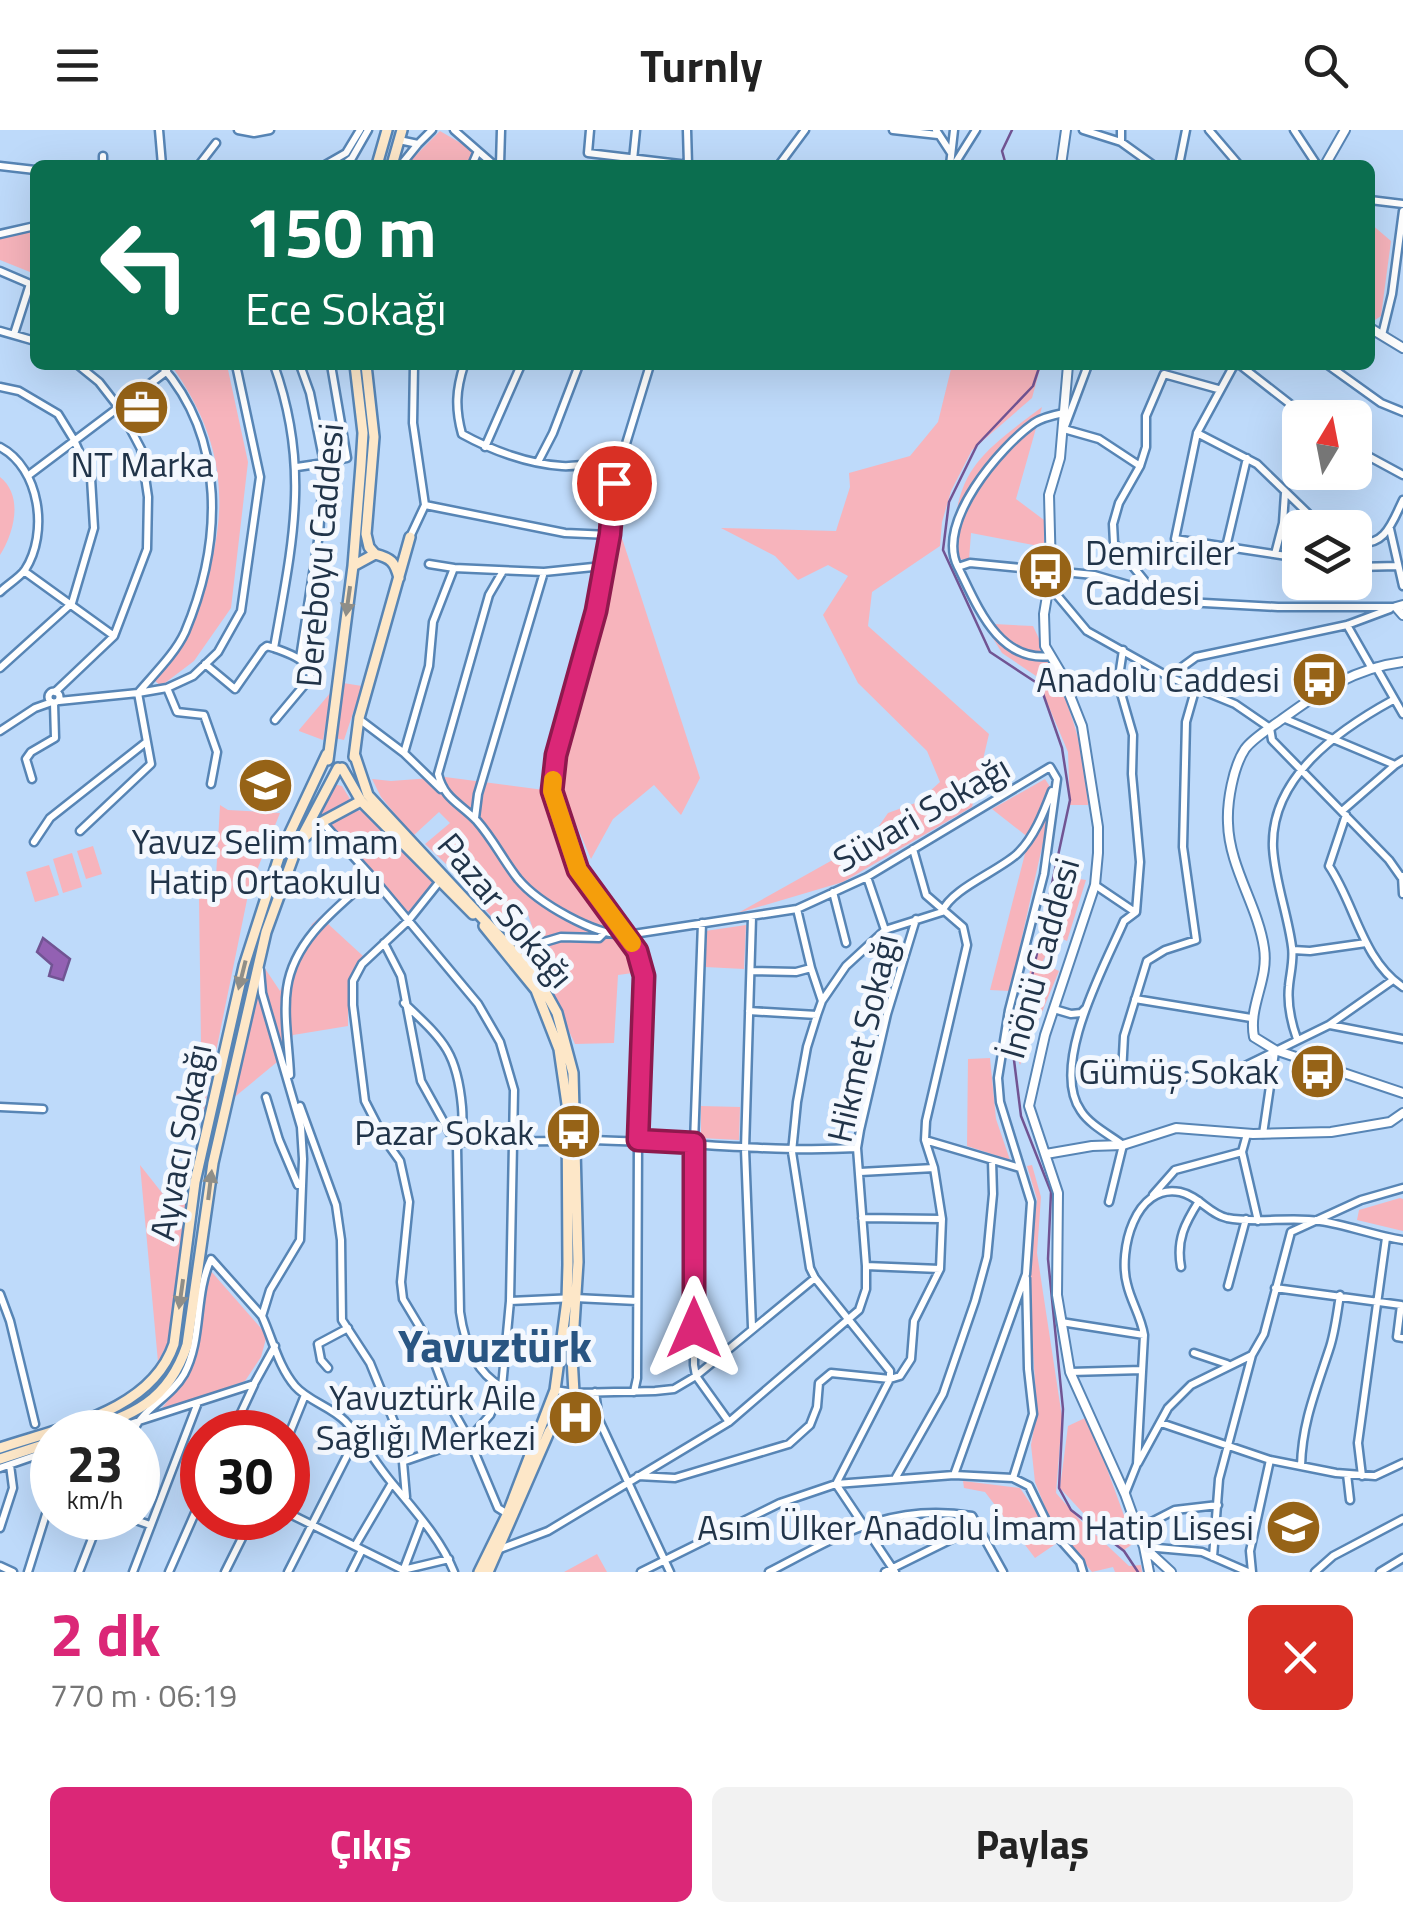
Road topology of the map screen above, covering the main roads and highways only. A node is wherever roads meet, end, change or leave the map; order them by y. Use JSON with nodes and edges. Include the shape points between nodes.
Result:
{"nodes":[{"id":1,"x":387,"y":130,"type":"edge"},
{"id":2,"x":401,"y":135,"type":"edge"},
{"id":3,"x":378,"y":160,"type":"edge"},
{"id":4,"x":394,"y":160,"type":"edge"},
{"id":5,"x":356,"y":370,"type":"edge"},
{"id":6,"x":367,"y":370,"type":"edge"},
{"id":7,"x":375,"y":554,"type":"junction"},
{"id":8,"x":388,"y":558,"type":"junction"},
{"id":9,"x":353,"y":566,"type":"junction"},
{"id":10,"x":398,"y":578,"type":"junction"},
{"id":11,"x":328,"y":752,"type":"junction"},
{"id":12,"x":354,"y":753,"type":"junction"},
{"id":13,"x":340,"y":768,"type":"junction"},
{"id":14,"x":362,"y":801,"type":"junction"},
{"id":15,"x":298,"y":844,"type":"junction"},
{"id":16,"x":572,"y":1141,"type":"junction"},
{"id":17,"x":571,"y":1299,"type":"junction"},
{"id":18,"x":135,"y":1410,"type":"edge"},
{"id":19,"x":0,"y":1448,"type":"edge"},
{"id":20,"x":30,"y":1451,"type":"edge"},
{"id":21,"x":5,"y":1462,"type":"edge"},
{"id":22,"x":510,"y":1516,"type":"junction"},
{"id":23,"x":497,"y":1547,"type":"junction"},
{"id":24,"x":479,"y":1572,"type":"edge"},
{"id":25,"x":488,"y":1572,"type":"edge"}],
"edges":[{"from":1,"to":3,"type":"main road"},
{"from":2,"to":4,"type":"main road"},
{"from":5,"to":9,"type":"main road","name":"Dereboyu Caddesi","via":[[363,432]]},
{"from":6,"to":7,"type":"main road","name":"Dereboyu Caddesi","via":[[374,436],[366,534]]},
{"from":7,"to":8,"type":"main road"},
{"from":7,"to":9,"type":"main road"},
{"from":8,"to":10,"type":"main road"},
{"from":8,"to":10,"type":"main road","via":[[410,538]]},
{"from":9,"to":11,"type":"main road","name":"Dereboyu Caddesi","one_way":true},
{"from":10,"to":12,"type":"main road"},
{"from":11,"to":12,"type":"main road","via":[[344,742]]},
{"from":11,"to":13,"type":"main road"},
{"from":11,"to":19,"type":"main road","name":"Ayvacı Sokağı","one_way":true,"via":[[280,854],[244,966],[194,1182],[168,1362],[131,1399]]},
{"from":12,"to":13,"type":"main road","via":[[351,764]]},
{"from":12,"to":16,"type":"main road","name":"Pazar Sokağı","via":[[368,795],[552,1000],[573,1073]]},
{"from":13,"to":14,"type":"main road","name":"Pazar Sokağı"},
{"from":13,"to":15,"type":"main road"},
{"from":14,"to":15,"type":"main road"},
{"from":14,"to":16,"type":"main road","name":"Pazar Sokağı","via":[[480,921],[543,1003],[564,1076]]},
{"from":18,"to":15,"type":"main road","one_way":true,"via":[[173,1379],[187,1345],[213,1164],[266,932]]},
{"from":16,"to":17,"type":"main road","name":"Pazar Sokağı"},
{"from":17,"to":22,"type":"main road","name":"Pazar Sokağı","via":[[556,1390]]},
{"from":17,"to":22,"type":"main road","name":"Pazar Sokağı","via":[[574,1393]]},
{"from":20,"to":21,"type":"main road"},
{"from":22,"to":23,"type":"main road"},
{"from":23,"to":24,"type":"main road"},
{"from":23,"to":25,"type":"main road"}]}
